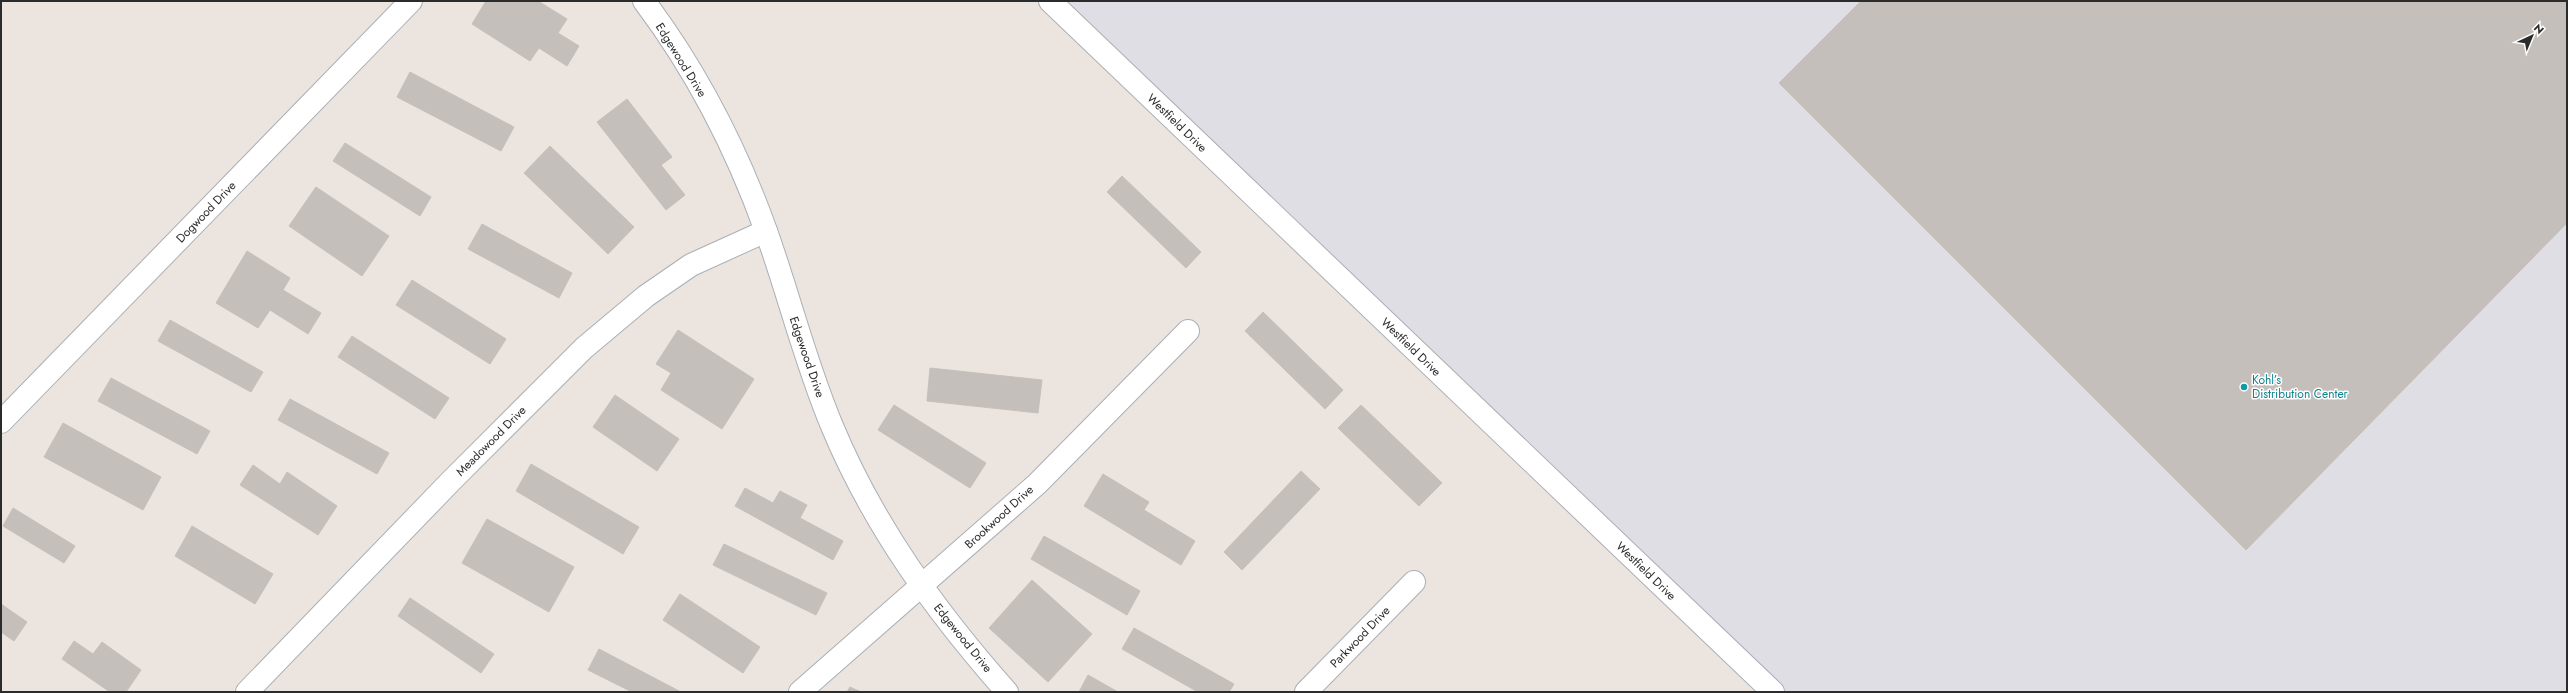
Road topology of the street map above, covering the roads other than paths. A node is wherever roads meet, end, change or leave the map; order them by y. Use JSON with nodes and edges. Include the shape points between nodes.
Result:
{"nodes":[{"id":1,"x":411,"y":1,"type":"edge"},
{"id":2,"x":644,"y":1,"type":"edge"},
{"id":3,"x":1050,"y":1,"type":"edge"},
{"id":4,"x":766,"y":231,"type":"junction"},
{"id":5,"x":1188,"y":331,"type":"dead end"},
{"id":6,"x":1,"y":422,"type":"edge"},
{"id":7,"x":1414,"y":582,"type":"dead end"},
{"id":8,"x":921,"y":586,"type":"junction"},
{"id":9,"x":247,"y":692,"type":"edge"},
{"id":10,"x":800,"y":692,"type":"edge"},
{"id":11,"x":1007,"y":692,"type":"edge"},
{"id":12,"x":1306,"y":692,"type":"edge"},
{"id":13,"x":1773,"y":692,"type":"edge"}],
"edges":[{"from":1,"to":6,"type":"street","name":"Dogwood Drive"},
{"from":2,"to":4,"type":"street","name":"Edgewood Drive","via":[[692,74],[718,122]]},
{"from":3,"to":13,"type":"street","name":"Westfield Drive"},
{"from":4,"to":8,"type":"street","name":"Edgewood Drive","via":[[832,426],[854,475],[880,522]]},
{"from":4,"to":9,"type":"street","name":"Meadowood Drive","via":[[691,265],[646,296],[584,348]]},
{"from":5,"to":8,"type":"street","name":"Brookwood Drive","via":[[1037,484]]},
{"from":7,"to":12,"type":"street","name":"Parkwood Drive"},
{"from":8,"to":10,"type":"street","name":"Brookwood Drive"},
{"from":8,"to":11,"type":"street","name":"Edgewood Drive"}]}
